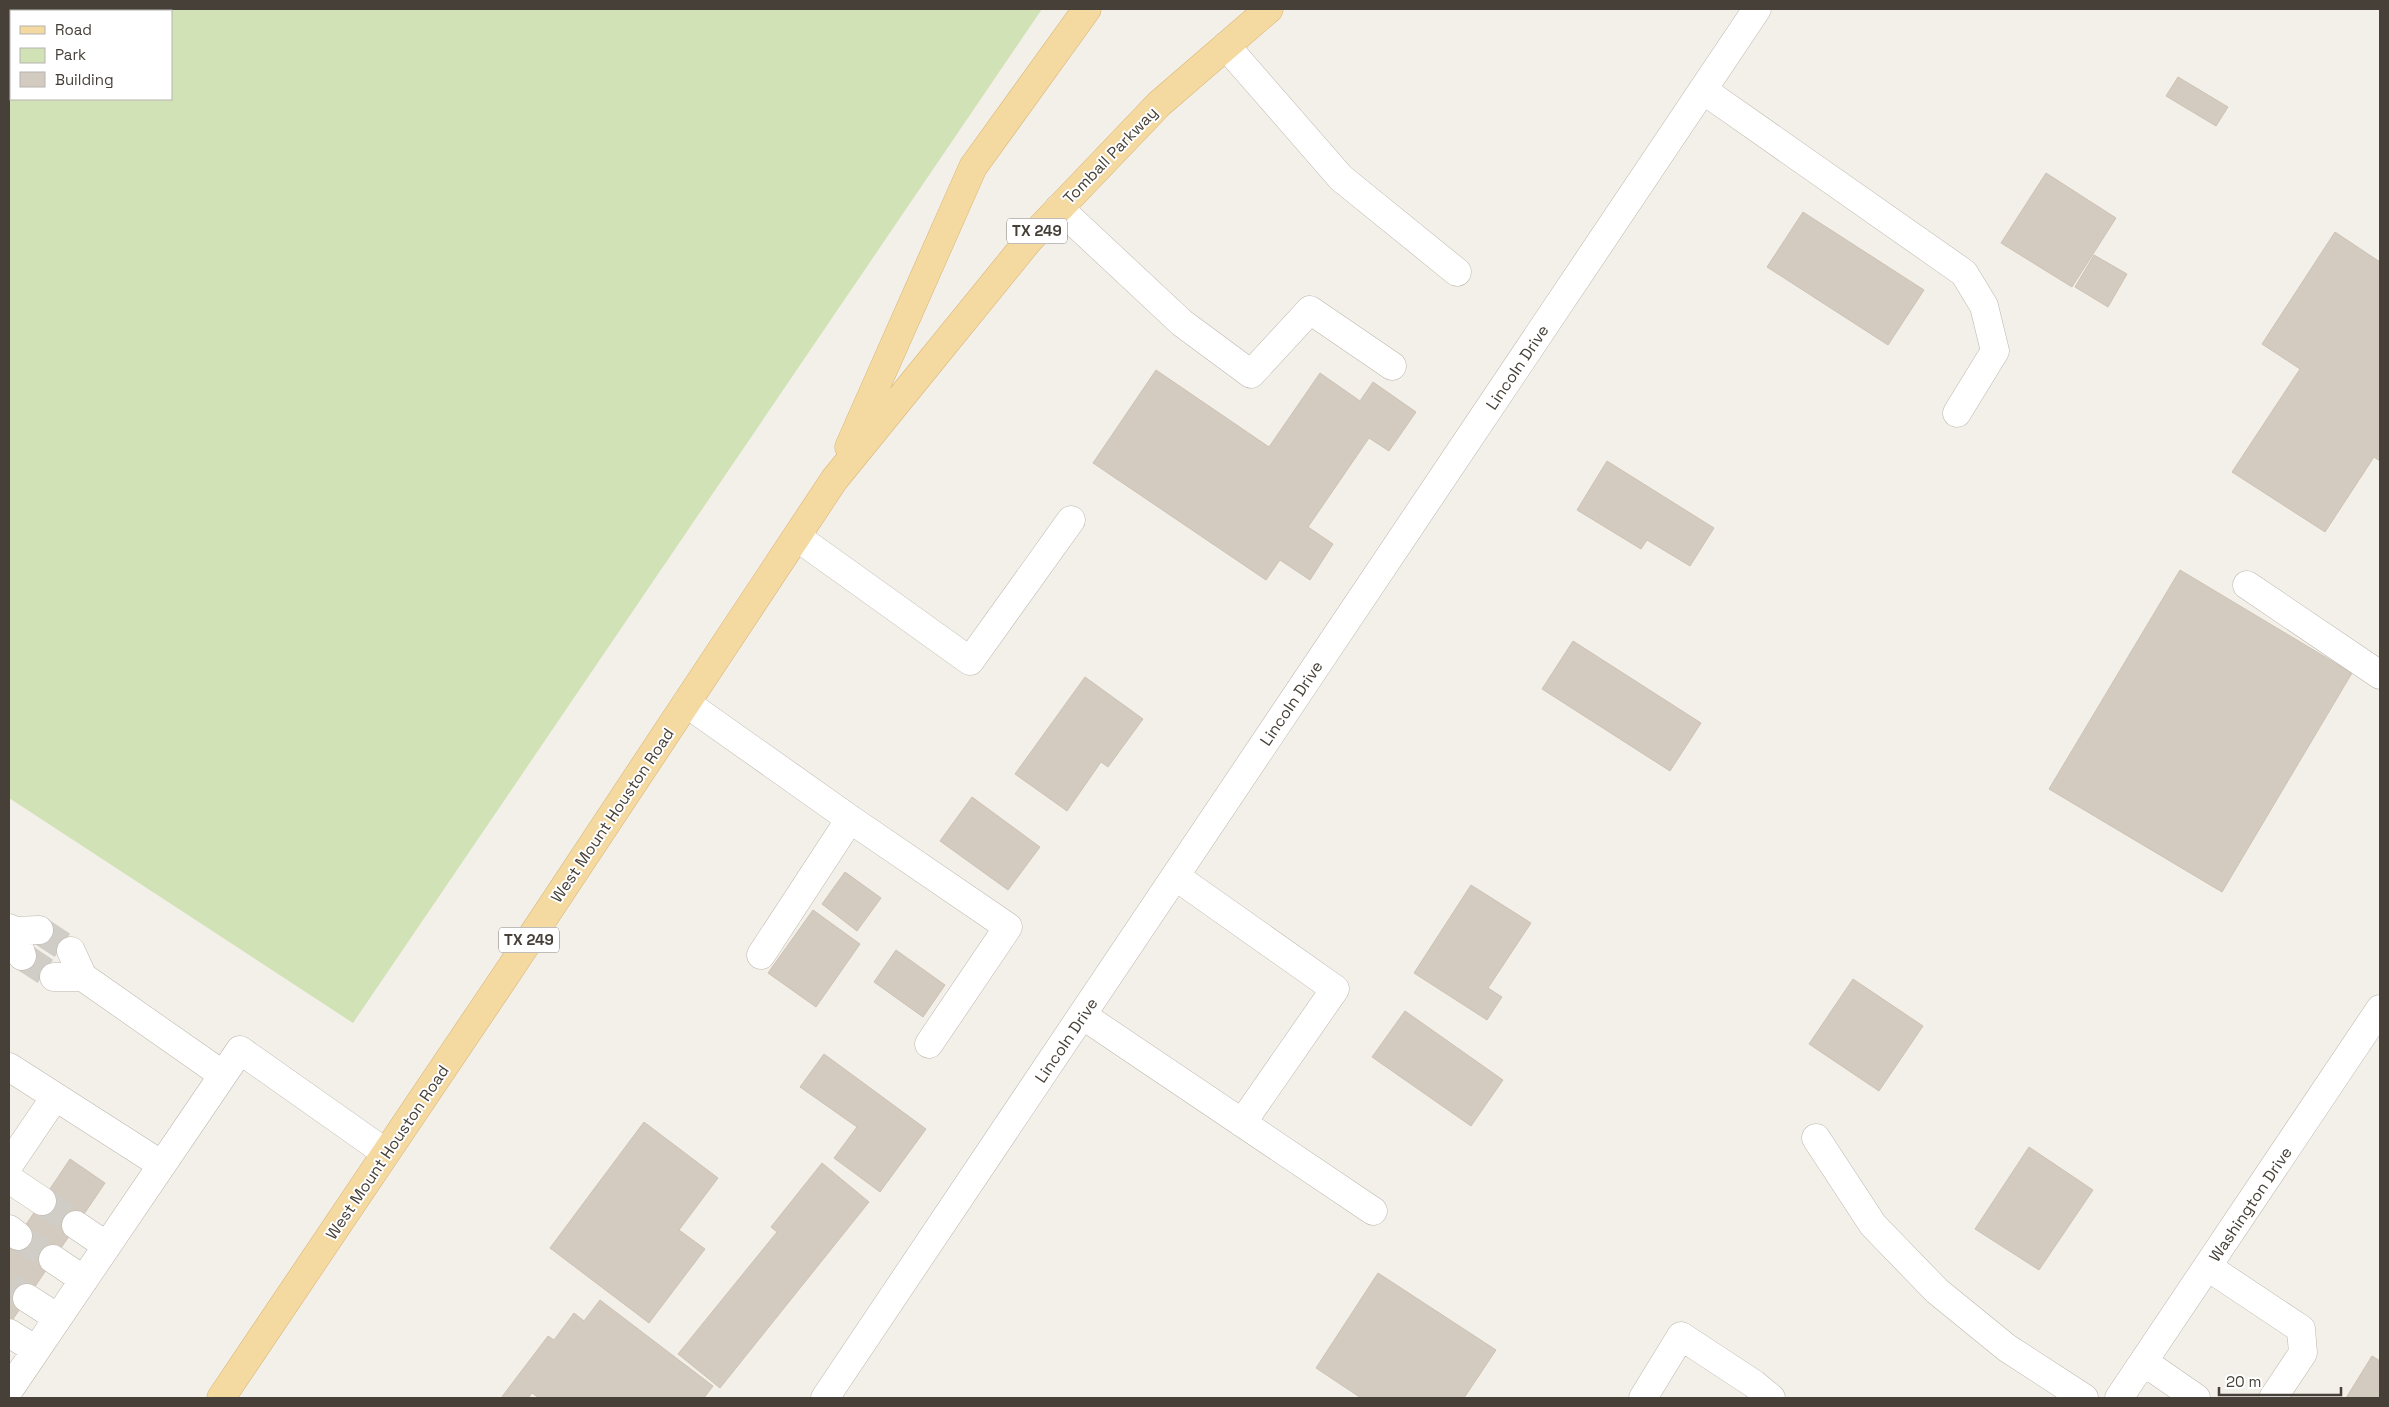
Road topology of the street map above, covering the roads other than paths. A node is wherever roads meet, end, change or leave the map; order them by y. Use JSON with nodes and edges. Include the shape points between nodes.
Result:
{"nodes":[{"id":1,"x":1087,"y":9,"type":"edge"},
{"id":2,"x":1269,"y":9,"type":"edge"},
{"id":3,"x":1757,"y":9,"type":"edge"},
{"id":4,"x":1226,"y":46,"type":"junction"},
{"id":5,"x":1703,"y":90,"type":"junction"},
{"id":6,"x":1059,"y":208,"type":"junction"},
{"id":7,"x":1457,"y":272,"type":"dead end"},
{"id":8,"x":1392,"y":366,"type":"dead end"},
{"id":9,"x":1957,"y":414,"type":"dead end"},
{"id":10,"x":834,"y":480,"type":"junction"},
{"id":11,"x":1071,"y":520,"type":"dead end"},
{"id":12,"x":796,"y":537,"type":"junction"},
{"id":13,"x":2247,"y":585,"type":"dead end"},
{"id":14,"x":2380,"y":675,"type":"edge"},
{"id":15,"x":686,"y":703,"type":"junction"},
{"id":16,"x":850,"y":819,"type":"junction"},
{"id":17,"x":1175,"y":876,"type":"junction"},
{"id":18,"x":72,"y":951,"type":"tunnel mouth"},
{"id":19,"x":761,"y":955,"type":"dead end"},
{"id":20,"x":54,"y":977,"type":"tunnel mouth"},
{"id":21,"x":83,"y":977,"type":"junction"},
{"id":22,"x":2380,"y":1009,"type":"edge"},
{"id":23,"x":1082,"y":1015,"type":"junction"},
{"id":24,"x":929,"y":1044,"type":"dead end"},
{"id":25,"x":9,"y":1067,"type":"edge"},
{"id":26,"x":223,"y":1075,"type":"junction"},
{"id":27,"x":55,"y":1097,"type":"junction"},
{"id":28,"x":1242,"y":1123,"type":"junction"},
{"id":29,"x":1816,"y":1138,"type":"dead end"},
{"id":30,"x":386,"y":1153,"type":"junction"},
{"id":31,"x":9,"y":1165,"type":"edge"},
{"id":32,"x":162,"y":1165,"type":"junction"},
{"id":33,"x":9,"y":1179,"type":"edge"},
{"id":34,"x":42,"y":1201,"type":"tunnel mouth"},
{"id":35,"x":1373,"y":1211,"type":"dead end"},
{"id":36,"x":76,"y":1225,"type":"tunnel mouth"},
{"id":37,"x":108,"y":1246,"type":"junction"},
{"id":38,"x":53,"y":1259,"type":"tunnel mouth"},
{"id":39,"x":2208,"y":1267,"type":"junction"},
{"id":40,"x":84,"y":1280,"type":"junction"},
{"id":41,"x":27,"y":1298,"type":"tunnel mouth"},
{"id":42,"x":58,"y":1318,"type":"junction"},
{"id":43,"x":9,"y":1333,"type":"edge"},
{"id":44,"x":36,"y":1350,"type":"junction"},
{"id":45,"x":2144,"y":1362,"type":"junction"},
{"id":46,"x":10,"y":1386,"type":"edge"},
{"id":47,"x":221,"y":1398,"type":"edge"},
{"id":48,"x":825,"y":1398,"type":"edge"},
{"id":49,"x":1643,"y":1398,"type":"edge"},
{"id":50,"x":1770,"y":1398,"type":"edge"},
{"id":51,"x":2084,"y":1398,"type":"edge"},
{"id":52,"x":2120,"y":1398,"type":"edge"},
{"id":53,"x":2196,"y":1398,"type":"edge"},
{"id":54,"x":2273,"y":1398,"type":"edge"}],
"edges":[{"from":1,"to":10,"type":"main road","via":[[973,167]]},
{"from":2,"to":4,"type":"main road","name":"Tomball Parkway","number":"TX 249"},
{"from":3,"to":5,"type":"street","name":"Lincoln Drive"},
{"from":4,"to":6,"type":"main road","name":"Tomball Parkway","number":"TX 249","via":[[1159,104]]},
{"from":4,"to":7,"type":"street","via":[[1341,178]]},
{"from":5,"to":9,"type":"street","via":[[1964,273],[1984,306],[1995,351]]},
{"from":5,"to":17,"type":"street","name":"Lincoln Drive"},
{"from":6,"to":8,"type":"street","via":[[1182,323],[1250,374],[1310,310]]},
{"from":6,"to":10,"type":"main road","name":"Tomball Parkway","number":"TX 249","via":[[1028,240]]},
{"from":10,"to":12,"type":"main road","name":"West Mount Houston Road","number":"TX 249"},
{"from":11,"to":12,"type":"street","via":[[970,661]]},
{"from":12,"to":15,"type":"main road","name":"West Mount Houston Road","number":"TX 249"},
{"from":13,"to":14,"type":"street"},
{"from":15,"to":16,"type":"street"},
{"from":15,"to":30,"type":"main road","name":"West Mount Houston Road","number":"TX 249"},
{"from":16,"to":19,"type":"street"},
{"from":16,"to":24,"type":"street","via":[[1008,927]]},
{"from":17,"to":23,"type":"street","name":"Lincoln Drive"},
{"from":17,"to":28,"type":"street","via":[[1335,989]]},
{"from":18,"to":21,"type":"street"},
{"from":20,"to":21,"type":"street"},
{"from":21,"to":26,"type":"street"},
{"from":22,"to":39,"type":"street","name":"Washington Drive"},
{"from":23,"to":28,"type":"street"},
{"from":23,"to":48,"type":"street","name":"Lincoln Drive"},
{"from":25,"to":27,"type":"street"},
{"from":26,"to":30,"type":"street","via":[[240,1050]]},
{"from":26,"to":32,"type":"street"},
{"from":27,"to":31,"type":"street"},
{"from":27,"to":32,"type":"street"},
{"from":28,"to":35,"type":"street"},
{"from":29,"to":51,"type":"street","via":[[1873,1225],[1937,1291],[2007,1348]]},
{"from":30,"to":47,"type":"main road","name":"West Mount Houston Road","number":"TX 249"},
{"from":32,"to":37,"type":"street"},
{"from":33,"to":34,"type":"street"},
{"from":36,"to":37,"type":"street"},
{"from":37,"to":40,"type":"street"},
{"from":38,"to":40,"type":"street"},
{"from":39,"to":45,"type":"street","name":"Washington Drive"},
{"from":39,"to":54,"type":"street","via":[[2301,1329],[2303,1353]]},
{"from":40,"to":42,"type":"street"},
{"from":41,"to":42,"type":"street"},
{"from":42,"to":44,"type":"street"},
{"from":43,"to":44,"type":"street"},
{"from":44,"to":46,"type":"street"},
{"from":45,"to":52,"type":"street","name":"Washington Drive"},
{"from":45,"to":53,"type":"street"},
{"from":49,"to":50,"type":"street","via":[[1681,1336]]}]}
